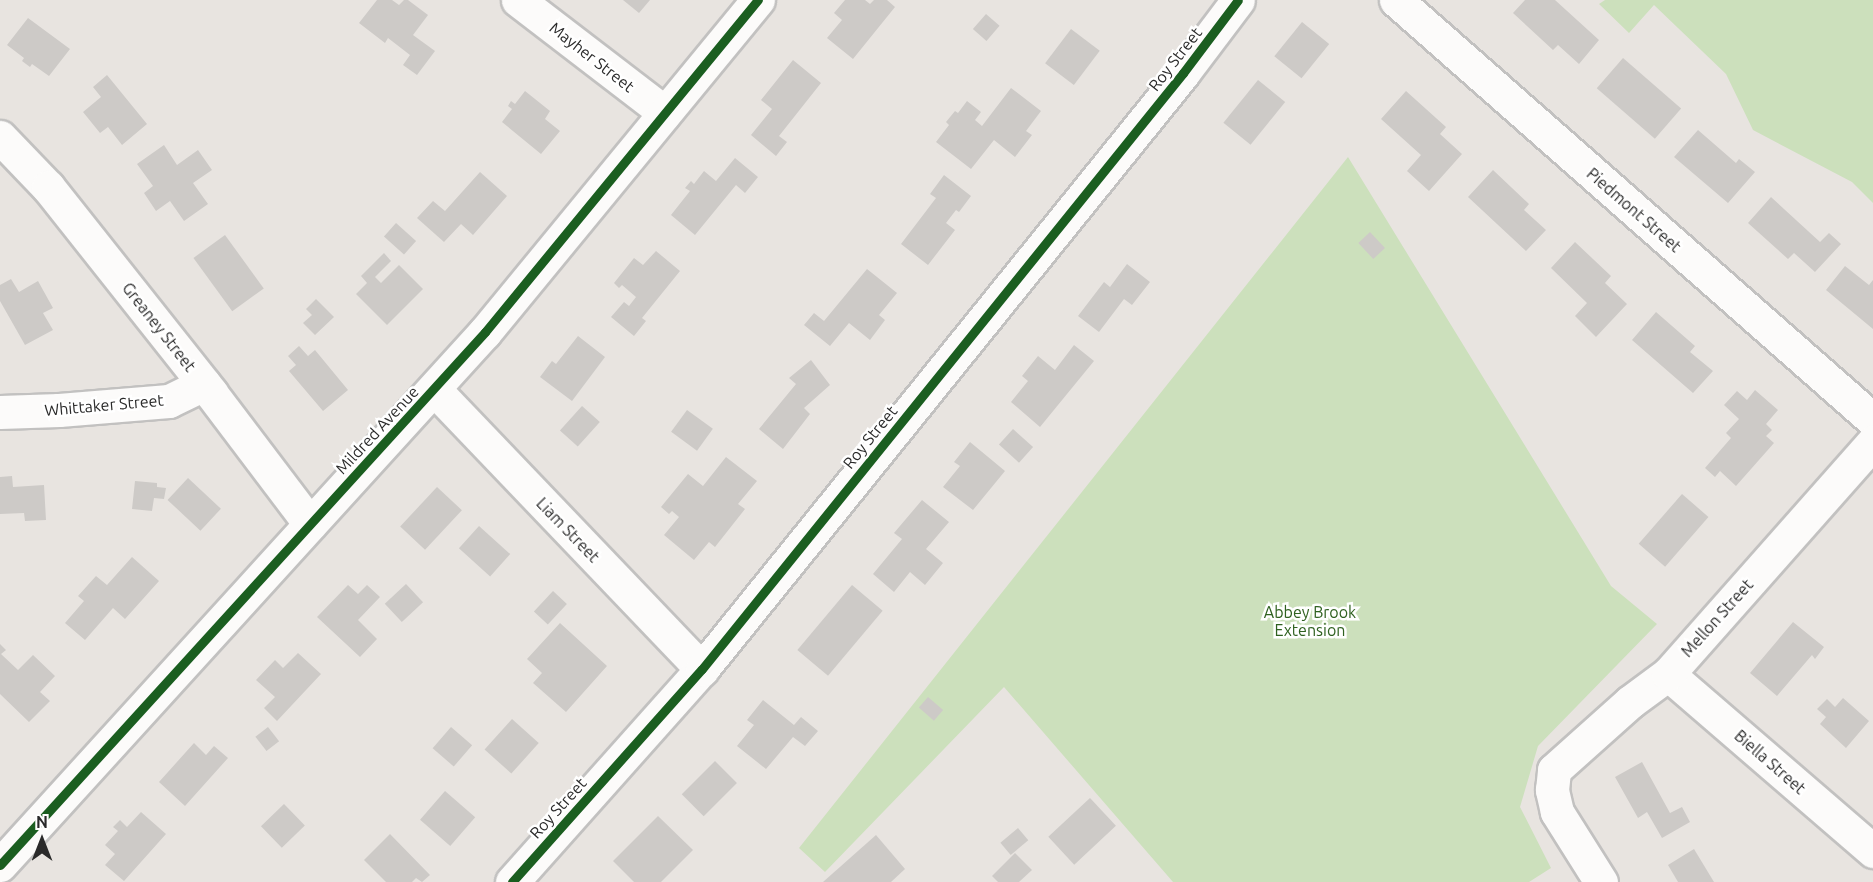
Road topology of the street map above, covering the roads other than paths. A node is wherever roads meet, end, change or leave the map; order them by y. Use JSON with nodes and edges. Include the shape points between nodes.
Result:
{"nodes":[{"id":1,"x":518,"y":0,"type":"edge"},
{"id":2,"x":758,"y":0,"type":"edge"},
{"id":3,"x":1238,"y":0,"type":"edge"},
{"id":4,"x":1396,"y":0,"type":"edge"},
{"id":5,"x":665,"y":113,"type":"junction"},
{"id":6,"x":0,"y":136,"type":"edge"},
{"id":7,"x":204,"y":384,"type":"junction"},
{"id":8,"x":434,"y":389,"type":"junction"},
{"id":9,"x":0,"y":412,"type":"edge"},
{"id":10,"x":1873,"y":420,"type":"edge"},
{"id":11,"x":1873,"y":442,"type":"edge"},
{"id":12,"x":310,"y":524,"type":"junction"},
{"id":13,"x":702,"y":669,"type":"junction"},
{"id":14,"x":1668,"y":674,"type":"junction"},
{"id":15,"x":1873,"y":851,"type":"edge"},
{"id":16,"x":0,"y":865,"type":"edge"},
{"id":17,"x":512,"y":882,"type":"edge"},
{"id":18,"x":1601,"y":882,"type":"edge"}],
"edges":[{"from":1,"to":5,"type":"street","name":"Mayher Street"},
{"from":2,"to":5,"type":"street","name":"Mildred Avenue"},
{"from":3,"to":13,"type":"street","name":"Roy Street","via":[[1184,73]]},
{"from":4,"to":10,"type":"street","name":"Piedmont Street"},
{"from":5,"to":8,"type":"street","name":"Mildred Avenue"},
{"from":6,"to":7,"type":"street","name":"Greaney Street","via":[[48,187]]},
{"from":7,"to":9,"type":"street","name":"Whittaker Street","via":[[169,401]]},
{"from":7,"to":12,"type":"street","name":"Greaney Street"},
{"from":8,"to":12,"type":"street","name":"Mildred Avenue"},
{"from":8,"to":13,"type":"street","name":"Liam Street"},
{"from":11,"to":14,"type":"street","name":"Mellon Street"},
{"from":12,"to":16,"type":"street","name":"Mildred Avenue"},
{"from":13,"to":17,"type":"street","name":"Roy Street"},
{"from":14,"to":15,"type":"street","name":"Biella Street"},
{"from":14,"to":18,"type":"street","name":"Mellon Street","via":[[1630,702],[1554,770],[1552,790],[1557,812]]}]}
